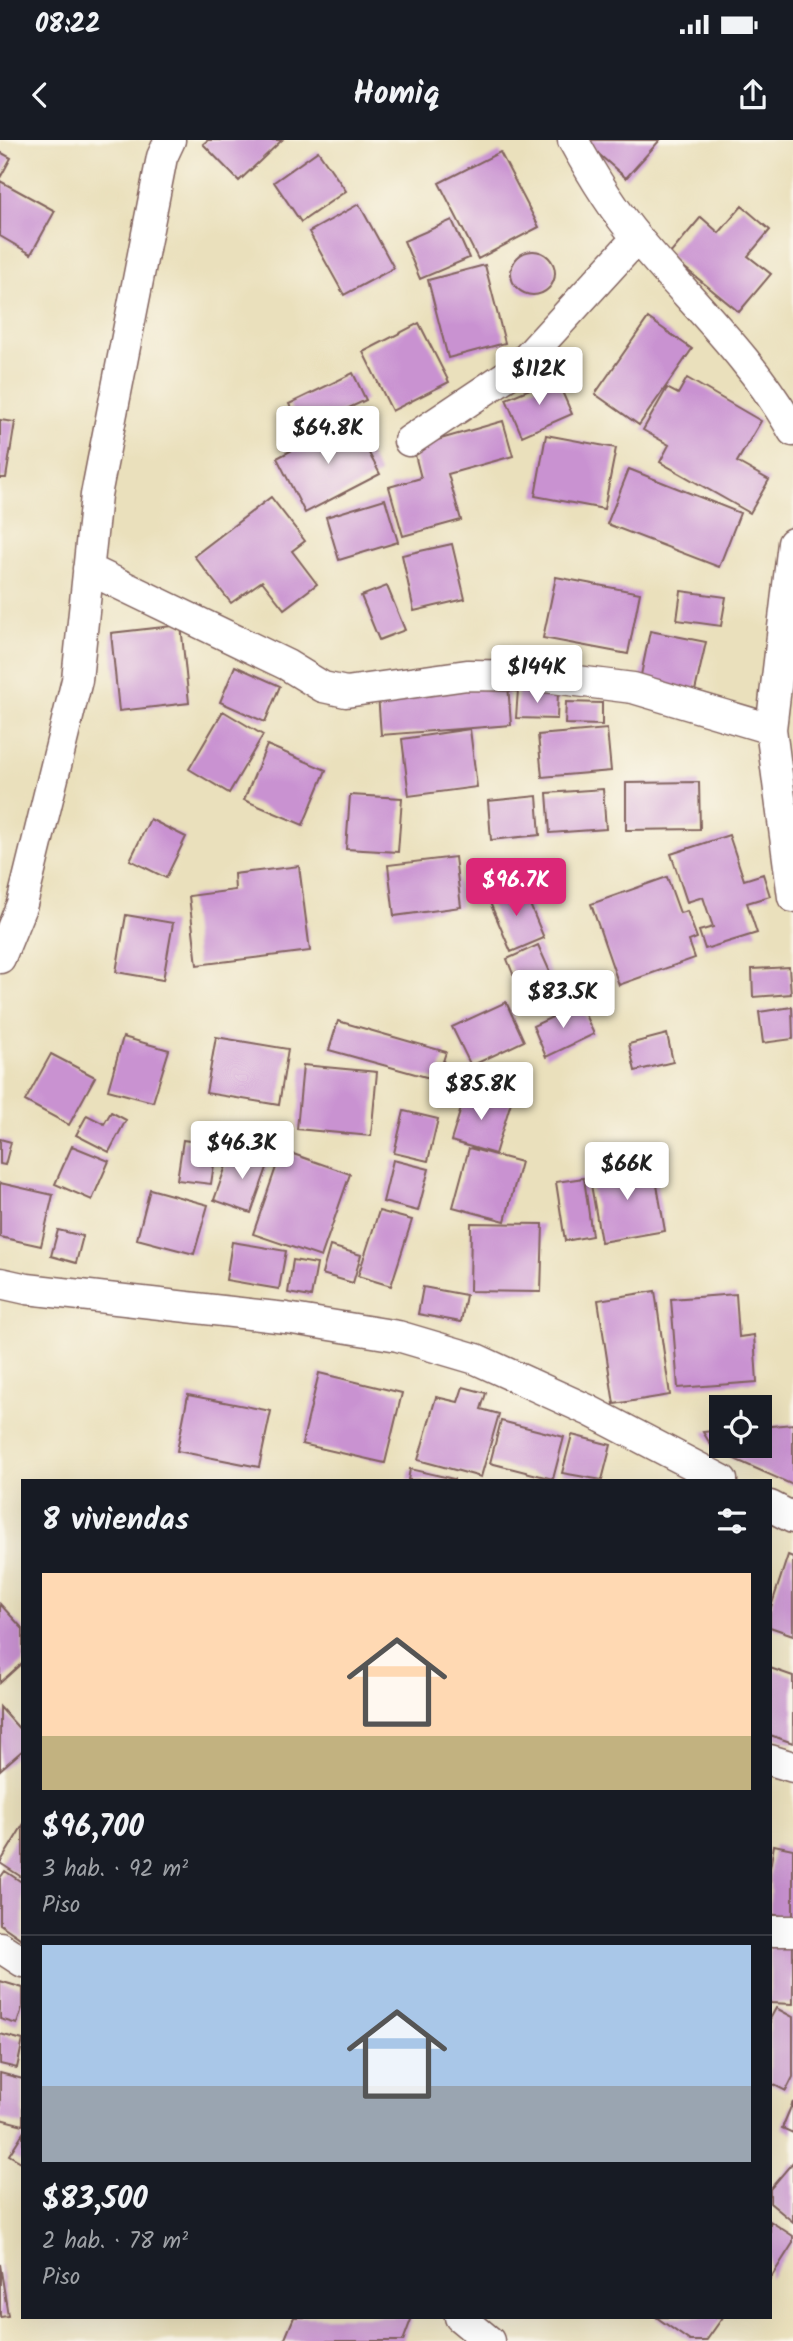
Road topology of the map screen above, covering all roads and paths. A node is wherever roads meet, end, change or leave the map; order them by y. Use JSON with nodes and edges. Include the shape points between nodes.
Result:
{"nodes":[{"id":1,"x":170,"y":140,"type":"edge"},
{"id":2,"x":573,"y":140,"type":"edge"},
{"id":3,"x":637,"y":237,"type":"junction"},
{"id":4,"x":793,"y":431,"type":"edge"},
{"id":5,"x":409,"y":441,"type":"dead end"},
{"id":6,"x":793,"y":543,"type":"edge"},
{"id":7,"x":88,"y":569,"type":"junction"},
{"id":8,"x":771,"y":729,"type":"junction"},
{"id":9,"x":793,"y":897,"type":"edge"},
{"id":10,"x":0,"y":958,"type":"edge"},
{"id":11,"x":0,"y":1283,"type":"edge"},
{"id":12,"x":720,"y":1479,"type":"edge"},
{"id":13,"x":772,"y":1507,"type":"edge"},
{"id":14,"x":793,"y":1518,"type":"edge"},
{"id":15,"x":772,"y":1761,"type":"edge"},
{"id":16,"x":793,"y":1767,"type":"edge"},
{"id":17,"x":772,"y":1931,"type":"edge"},
{"id":18,"x":793,"y":1931,"type":"edge"},
{"id":19,"x":0,"y":1947,"type":"edge"},
{"id":20,"x":21,"y":1961,"type":"edge"},
{"id":21,"x":462,"y":2319,"type":"edge"},
{"id":22,"x":489,"y":2341,"type":"edge"}],
"edges":[{"from":1,"to":7,"type":"street","via":[[162,157],[96,495]]},
{"from":2,"to":3,"type":"street","via":[[596,182]]},
{"from":3,"to":4,"type":"street","via":[[777,401]]},
{"from":3,"to":5,"type":"street","via":[[519,368]]},
{"from":6,"to":8,"type":"street"},
{"from":7,"to":8,"type":"street","via":[[323,687],[346,692],[467,676],[537,676],[633,688]]},
{"from":7,"to":10,"type":"street","via":[[77,680],[22,904]]},
{"from":8,"to":9,"type":"street"},
{"from":11,"to":12,"type":"street","via":[[398,1336],[476,1359],[588,1410]]},
{"from":13,"to":14,"type":"street"},
{"from":15,"to":16,"type":"street"},
{"from":17,"to":18,"type":"street"},
{"from":19,"to":20,"type":"street"},
{"from":21,"to":22,"type":"street"}]}
